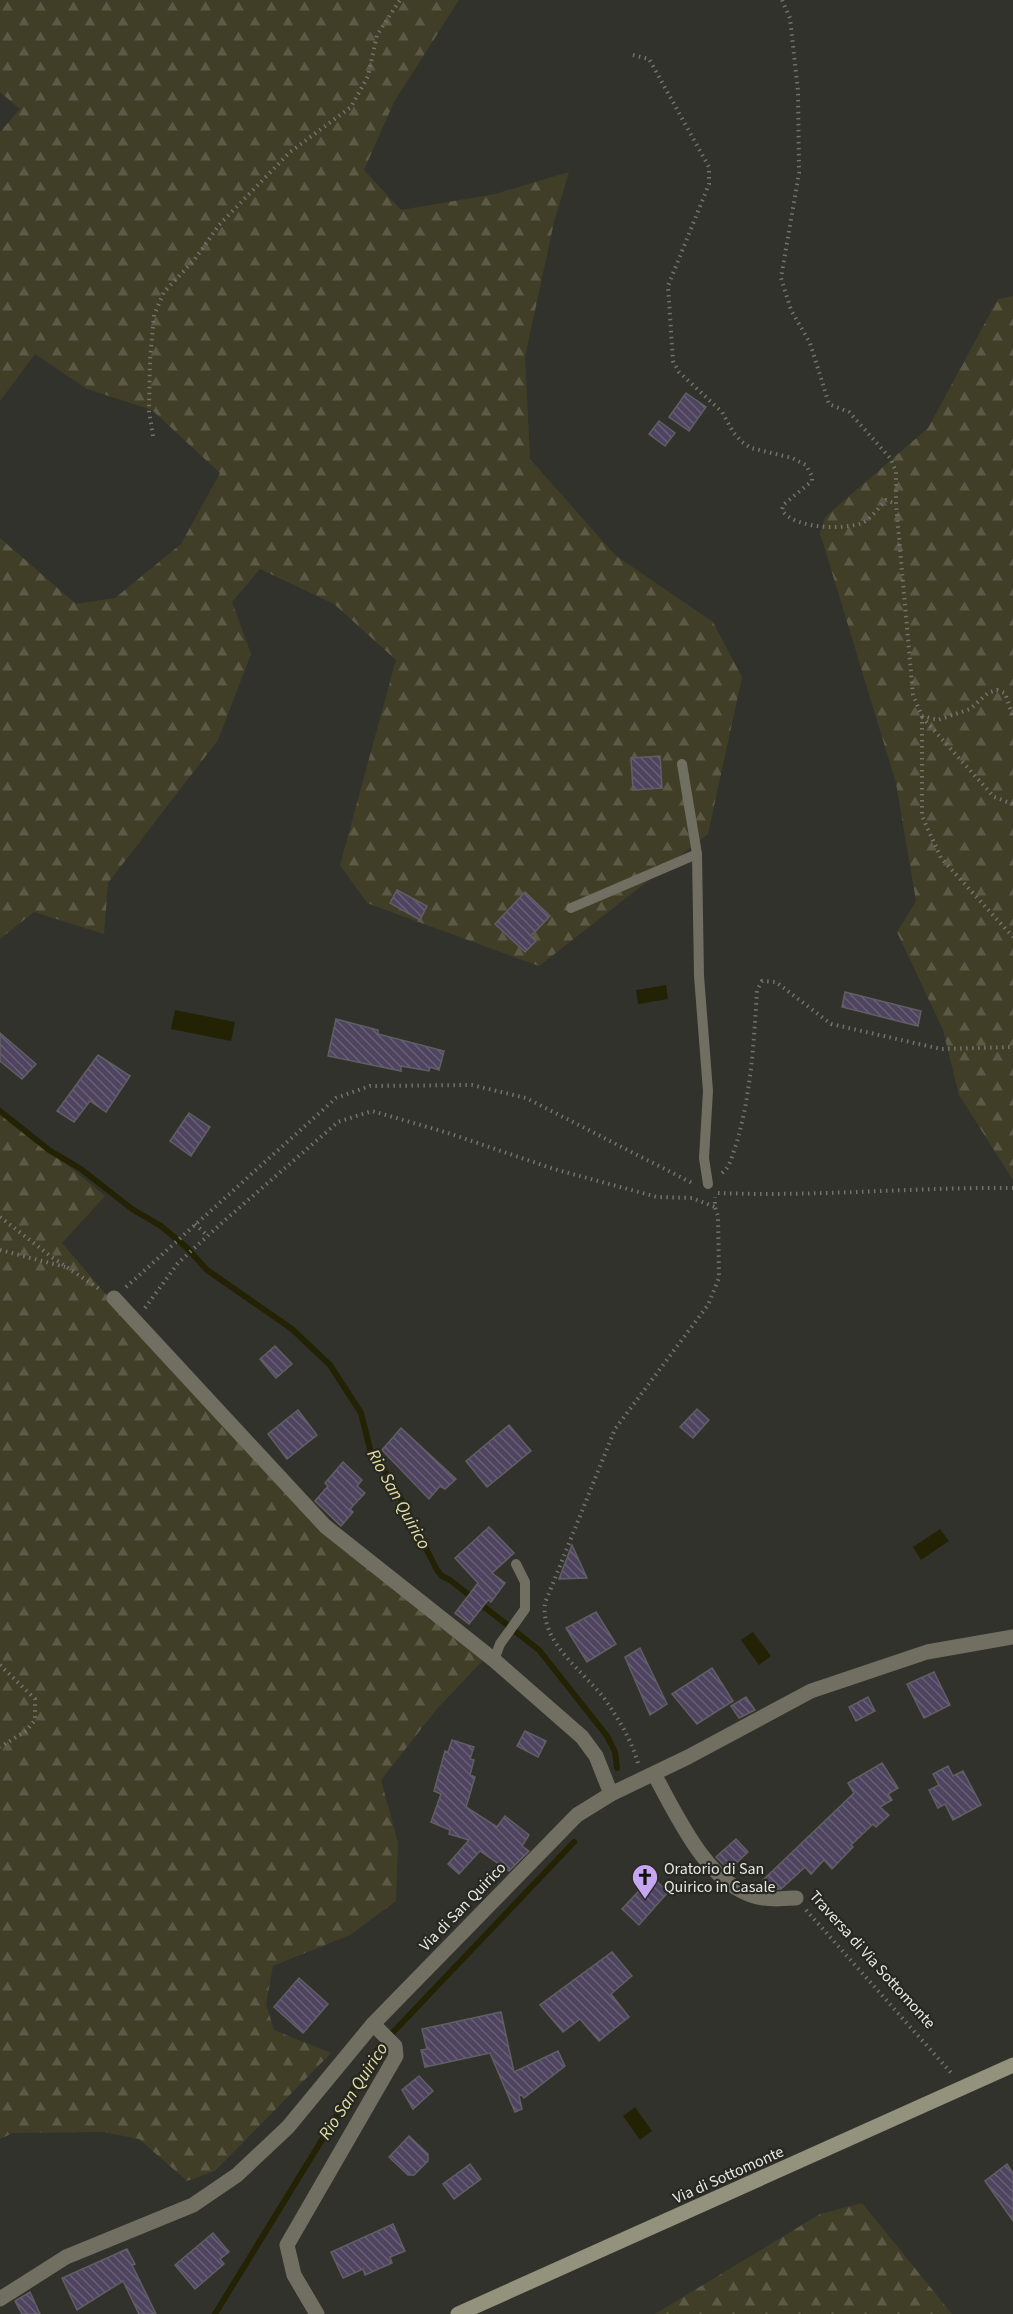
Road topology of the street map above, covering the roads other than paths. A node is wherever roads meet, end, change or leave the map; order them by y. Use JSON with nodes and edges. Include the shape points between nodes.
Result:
{"nodes":[{"id":1,"x":682,"y":764,"type":"dead end"},
{"id":2,"x":697,"y":854,"type":"junction"},
{"id":3,"x":571,"y":908,"type":"dead end"},
{"id":4,"x":708,"y":1184,"type":"road end"},
{"id":5,"x":114,"y":1298,"type":"road end"},
{"id":6,"x":516,"y":1564,"type":"dead end"},
{"id":7,"x":1013,"y":1637,"type":"edge"},
{"id":8,"x":494,"y":1660,"type":"junction"},
{"id":9,"x":648,"y":1776,"type":"junction"},
{"id":10,"x":611,"y":1794,"type":"junction"},
{"id":11,"x":796,"y":1898,"type":"road end"},
{"id":12,"x":376,"y":2027,"type":"junction"},
{"id":13,"x":1013,"y":2066,"type":"edge"},
{"id":14,"x":0,"y":2299,"type":"edge"},
{"id":15,"x":317,"y":2314,"type":"edge"},
{"id":16,"x":458,"y":2314,"type":"edge"}],
"edges":[{"from":1,"to":2,"type":"lane"},
{"from":2,"to":3,"type":"lane"},
{"from":2,"to":4,"type":"lane","via":[[699,976],[708,1091],[704,1158]]},
{"from":5,"to":8,"type":"street","via":[[325,1526]]},
{"from":6,"to":8,"type":"lane","via":[[525,1582],[525,1609],[500,1644]]},
{"from":7,"to":9,"type":"street","name":"Via di San Quirico","via":[[927,1652],[811,1691]]},
{"from":8,"to":10,"type":"street","via":[[582,1737],[596,1756]]},
{"from":9,"to":10,"type":"street","name":"Via di San Quirico"},
{"from":9,"to":11,"type":"street","name":"Traversa di Via Sottomonte","via":[[701,1857],[729,1882],[753,1896],[772,1900]]},
{"from":10,"to":12,"type":"street","name":"Via di San Quirico","via":[[577,1815]]},
{"from":12,"to":14,"type":"street","name":"Via di San Quirico","via":[[288,2127],[237,2175],[193,2205],[66,2257]]},
{"from":12,"to":15,"type":"street","via":[[395,2046],[396,2056],[287,2245],[294,2275]]},
{"from":13,"to":16,"type":"main road","name":"Via di Sottomonte"}]}
